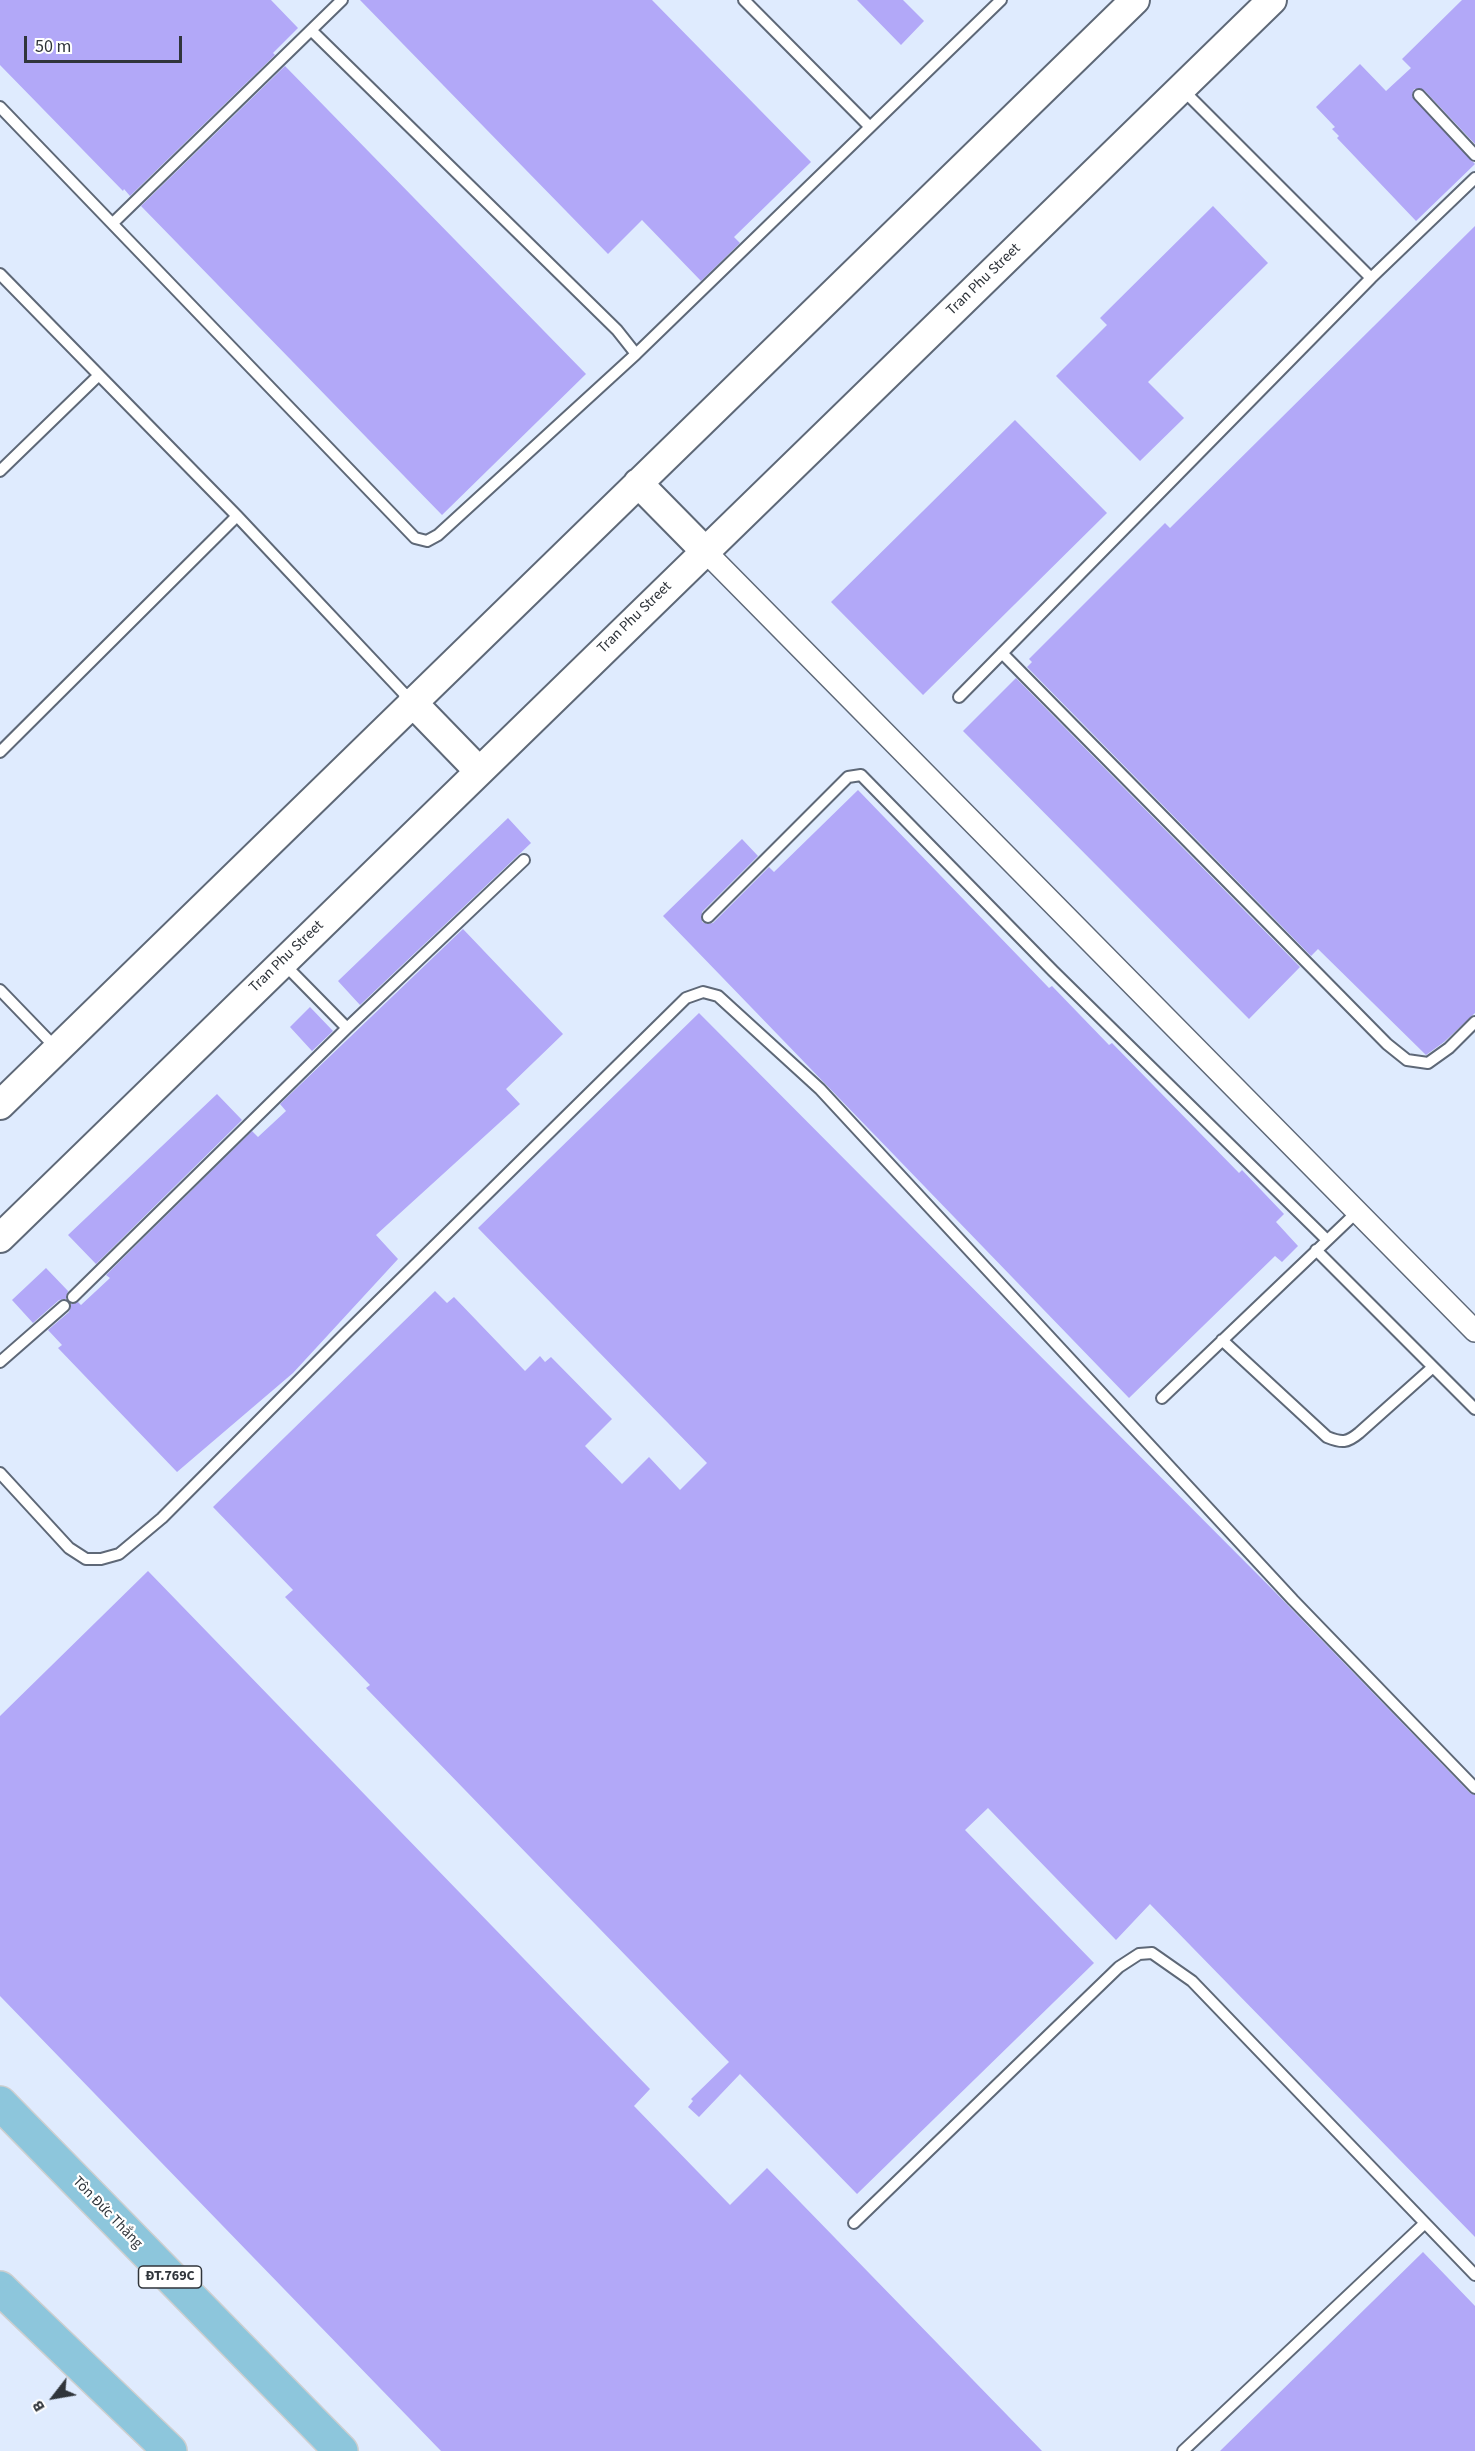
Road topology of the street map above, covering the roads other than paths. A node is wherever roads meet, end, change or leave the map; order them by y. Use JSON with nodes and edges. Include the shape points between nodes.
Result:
{"nodes":[{"id":1,"x":342,"y":0,"type":"edge"},
{"id":2,"x":744,"y":0,"type":"edge"},
{"id":3,"x":1001,"y":0,"type":"edge"},
{"id":4,"x":1135,"y":0,"type":"edge"},
{"id":5,"x":1272,"y":0,"type":"edge"},
{"id":6,"x":312,"y":31,"type":"junction"},
{"id":7,"x":1181,"y":88,"type":"junction"},
{"id":8,"x":1419,"y":95,"type":"dead end"},
{"id":9,"x":0,"y":107,"type":"edge"},
{"id":10,"x":870,"y":127,"type":"junction"},
{"id":11,"x":1475,"y":155,"type":"edge"},
{"id":12,"x":1475,"y":178,"type":"edge"},
{"id":13,"x":114,"y":222,"type":"junction"},
{"id":14,"x":0,"y":274,"type":"edge"},
{"id":15,"x":1371,"y":278,"type":"junction"},
{"id":16,"x":636,"y":354,"type":"junction"},
{"id":17,"x":99,"y":375,"type":"junction"},
{"id":18,"x":0,"y":471,"type":"edge"},
{"id":19,"x":638,"y":483,"type":"junction"},
{"id":20,"x":237,"y":516,"type":"junction"},
{"id":21,"x":705,"y":551,"type":"junction"},
{"id":22,"x":1002,"y":653,"type":"junction"},
{"id":23,"x":959,"y":697,"type":"dead end"},
{"id":24,"x":412,"y":702,"type":"junction"},
{"id":25,"x":0,"y":752,"type":"edge"},
{"id":26,"x":478,"y":770,"type":"junction"},
{"id":27,"x":524,"y":860,"type":"dead end"},
{"id":28,"x":708,"y":917,"type":"dead end"},
{"id":29,"x":282,"y":962,"type":"junction"},
{"id":30,"x":0,"y":990,"type":"edge"},
{"id":31,"x":1475,"y":1022,"type":"edge"},
{"id":32,"x":347,"y":1028,"type":"junction"},
{"id":33,"x":57,"y":1049,"type":"junction"},
{"id":34,"x":0,"y":1105,"type":"edge"},
{"id":35,"x":1358,"y":1211,"type":"junction"},
{"id":36,"x":0,"y":1238,"type":"edge"},
{"id":37,"x":1327,"y":1240,"type":"junction"},
{"id":38,"x":1316,"y":1250,"type":"junction"},
{"id":39,"x":73,"y":1297,"type":"dead end"},
{"id":40,"x":64,"y":1306,"type":"dead end"},
{"id":41,"x":1475,"y":1331,"type":"edge"},
{"id":42,"x":1222,"y":1340,"type":"junction"},
{"id":43,"x":0,"y":1362,"type":"edge"},
{"id":44,"x":1433,"y":1367,"type":"junction"},
{"id":45,"x":1162,"y":1398,"type":"dead end"},
{"id":46,"x":1475,"y":1409,"type":"edge"},
{"id":47,"x":0,"y":1473,"type":"edge"},
{"id":48,"x":1475,"y":1788,"type":"edge"},
{"id":49,"x":0,"y":2103,"type":"edge"},
{"id":50,"x":854,"y":2223,"type":"dead end"},
{"id":51,"x":1425,"y":2223,"type":"junction"},
{"id":52,"x":1475,"y":2275,"type":"edge"},
{"id":53,"x":0,"y":2288,"type":"edge"},
{"id":54,"x":170,"y":2451,"type":"edge"},
{"id":55,"x":341,"y":2451,"type":"edge"},
{"id":56,"x":1183,"y":2451,"type":"edge"}],
"edges":[{"from":1,"to":6,"type":"lane"},
{"from":2,"to":10,"type":"lane"},
{"from":3,"to":10,"type":"lane"},
{"from":4,"to":19,"type":"main road"},
{"from":5,"to":7,"type":"main road","name":"Tran Phu Street"},
{"from":6,"to":13,"type":"lane"},
{"from":6,"to":16,"type":"lane","via":[[617,330]]},
{"from":7,"to":15,"type":"lane"},
{"from":7,"to":21,"type":"main road","name":"Tran Phu Street"},
{"from":8,"to":11,"type":"lane"},
{"from":9,"to":13,"type":"lane"},
{"from":10,"to":16,"type":"lane"},
{"from":12,"to":15,"type":"lane"},
{"from":13,"to":16,"type":"lane","via":[[415,538],[427,542]]},
{"from":14,"to":17,"type":"lane"},
{"from":15,"to":22,"type":"lane"},
{"from":17,"to":18,"type":"lane"},
{"from":17,"to":20,"type":"lane"},
{"from":19,"to":21,"type":"main road"},
{"from":19,"to":24,"type":"main road"},
{"from":20,"to":24,"type":"lane"},
{"from":20,"to":25,"type":"lane"},
{"from":21,"to":26,"type":"main road","name":"Tran Phu Street"},
{"from":21,"to":35,"type":"street"},
{"from":22,"to":23,"type":"lane"},
{"from":22,"to":31,"type":"lane","via":[[1407,1060],[1428,1063]]},
{"from":24,"to":26,"type":"main road"},
{"from":24,"to":33,"type":"main road"},
{"from":26,"to":29,"type":"main road","name":"Tran Phu Street"},
{"from":27,"to":32,"type":"lane"},
{"from":28,"to":37,"type":"lane","via":[[848,777],[861,775],[1053,971]]},
{"from":29,"to":32,"type":"lane"},
{"from":29,"to":36,"type":"main road","name":"Tran Phu Street"},
{"from":30,"to":33,"type":"lane"},
{"from":32,"to":39,"type":"lane"},
{"from":33,"to":34,"type":"main road"},
{"from":35,"to":37,"type":"lane"},
{"from":35,"to":41,"type":"street"},
{"from":37,"to":38,"type":"lane"},
{"from":38,"to":42,"type":"lane"},
{"from":38,"to":44,"type":"lane"},
{"from":40,"to":43,"type":"lane"},
{"from":42,"to":44,"type":"lane","via":[[1327,1437],[1341,1442],[1354,1437]]},
{"from":42,"to":45,"type":"lane"},
{"from":44,"to":46,"type":"lane"},
{"from":47,"to":48,"type":"lane","via":[[69,1548],[86,1559],[119,1554],[162,1518],[686,998],[703,992],[718,996],[820,1089],[1293,1599]]},
{"from":49,"to":55,"type":"main road","name":"Tôn Đức Thắng","number":"ĐT.769C"},
{"from":50,"to":51,"type":"lane","via":[[1119,1967],[1139,1954],[1152,1953],[1192,1981]]},
{"from":51,"to":52,"type":"lane"},
{"from":51,"to":56,"type":"lane"},
{"from":53,"to":54,"type":"main road"}]}
